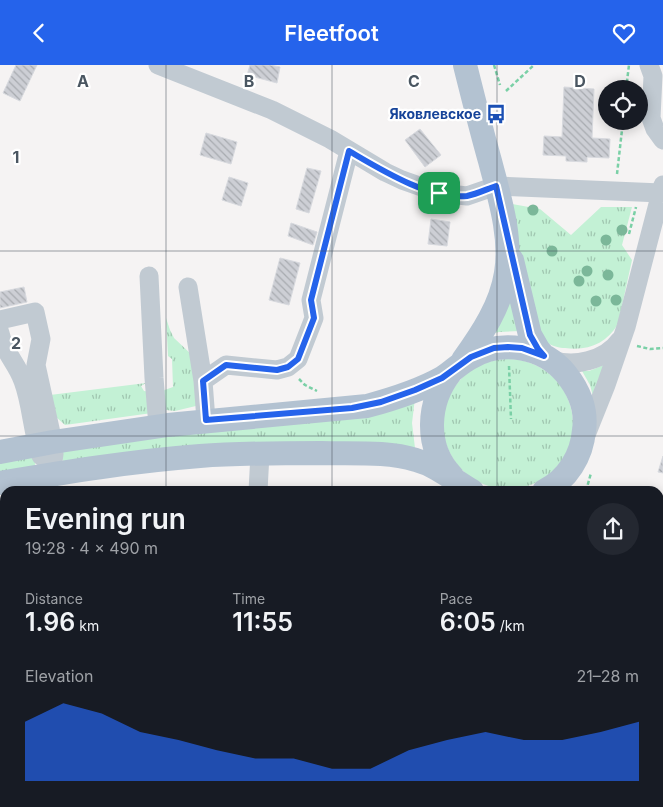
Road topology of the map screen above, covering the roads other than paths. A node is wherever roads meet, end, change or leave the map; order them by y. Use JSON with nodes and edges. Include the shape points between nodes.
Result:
{"nodes":[{"id":1,"x":158,"y":65,"type":"edge"},
{"id":2,"x":465,"y":65,"type":"edge"},
{"id":3,"x":649,"y":65,"type":"edge"},
{"id":4,"x":663,"y":140,"type":"edge"},
{"id":5,"x":349,"y":151,"type":"junction"},
{"id":6,"x":496,"y":186,"type":"junction"},
{"id":7,"x":662,"y":195,"type":"edge"},
{"id":8,"x":505,"y":229,"type":"junction"},
{"id":9,"x":149,"y":276,"type":"dead end"},
{"id":10,"x":188,"y":287,"type":"dead end"},
{"id":11,"x":0,"y":319,"type":"edge"},
{"id":12,"x":626,"y":327,"type":"junction"},
{"id":13,"x":0,"y":333,"type":"edge"},
{"id":14,"x":547,"y":357,"type":"junction"},
{"id":15,"x":457,"y":366,"type":"junction"},
{"id":16,"x":203,"y":381,"type":"junction"},
{"id":17,"x":206,"y":420,"type":"junction"},
{"id":18,"x":158,"y":426,"type":"junction"},
{"id":19,"x":45,"y":443,"type":"junction"},
{"id":20,"x":580,"y":450,"type":"junction"},
{"id":21,"x":0,"y":452,"type":"edge"},
{"id":22,"x":260,"y":453,"type":"junction"},
{"id":23,"x":51,"y":475,"type":"junction"},
{"id":24,"x":0,"y":483,"type":"edge"},
{"id":25,"x":25,"y":485,"type":"edge"},
{"id":26,"x":258,"y":486,"type":"edge"},
{"id":27,"x":463,"y":486,"type":"edge"},
{"id":28,"x":464,"y":486,"type":"edge"},
{"id":29,"x":551,"y":486,"type":"edge"},
{"id":30,"x":569,"y":486,"type":"edge"}],
"edges":[{"from":1,"to":5,"type":"street","via":[[272,109]]},
{"from":2,"to":6,"type":"main road"},
{"from":3,"to":4,"type":"street","via":[[653,76],[651,118]]},
{"from":5,"to":6,"type":"street","via":[[402,180],[439,193],[467,196]]},
{"from":5,"to":16,"type":"street","via":[[311,300],[314,318],[298,359],[277,370],[226,365]]},
{"from":6,"to":7,"type":"street","via":[[640,191]]},
{"from":6,"to":8,"type":"main road"},
{"from":7,"to":12,"type":"street"},
{"from":8,"to":14,"type":"main road","via":[[530,335]]},
{"from":8,"to":15,"type":"main road","via":[[508,260],[499,299],[478,339]]},
{"from":9,"to":18,"type":"street"},
{"from":10,"to":16,"type":"street"},
{"from":11,"to":19,"type":"street","via":[[35,312],[41,339],[36,365]]},
{"from":12,"to":14,"type":"street","via":[[615,347],[604,355],[569,362]]},
{"from":12,"to":20,"type":"street"},
{"from":13,"to":19,"type":"street","via":[[3,346],[23,381]]},
{"from":14,"to":15,"type":"main road","via":[[522,348],[508,347],[482,351]]},
{"from":14,"to":20,"type":"main road","via":[[564,371],[578,392],[584,417]]},
{"from":15,"to":17,"type":"main road","via":[[442,378],[415,390],[367,405]]},
{"from":15,"to":28,"type":"main road","via":[[438,393],[432,423],[436,451],[442,463]]},
{"from":16,"to":17,"type":"street"},
{"from":17,"to":18,"type":"main road"},
{"from":18,"to":19,"type":"main road"},
{"from":19,"to":21,"type":"main road"},
{"from":19,"to":23,"type":"street","via":[[54,454]]},
{"from":20,"to":29,"type":"main road","via":[[571,468]]},
{"from":20,"to":30,"type":"main road"},
{"from":22,"to":23,"type":"main road","via":[[166,459]]},
{"from":22,"to":26,"type":"street"},
{"from":22,"to":27,"type":"main road","via":[[397,456],[443,471]]},
{"from":23,"to":25,"type":"main road"},
{"from":24,"to":25,"type":"main road"}]}
